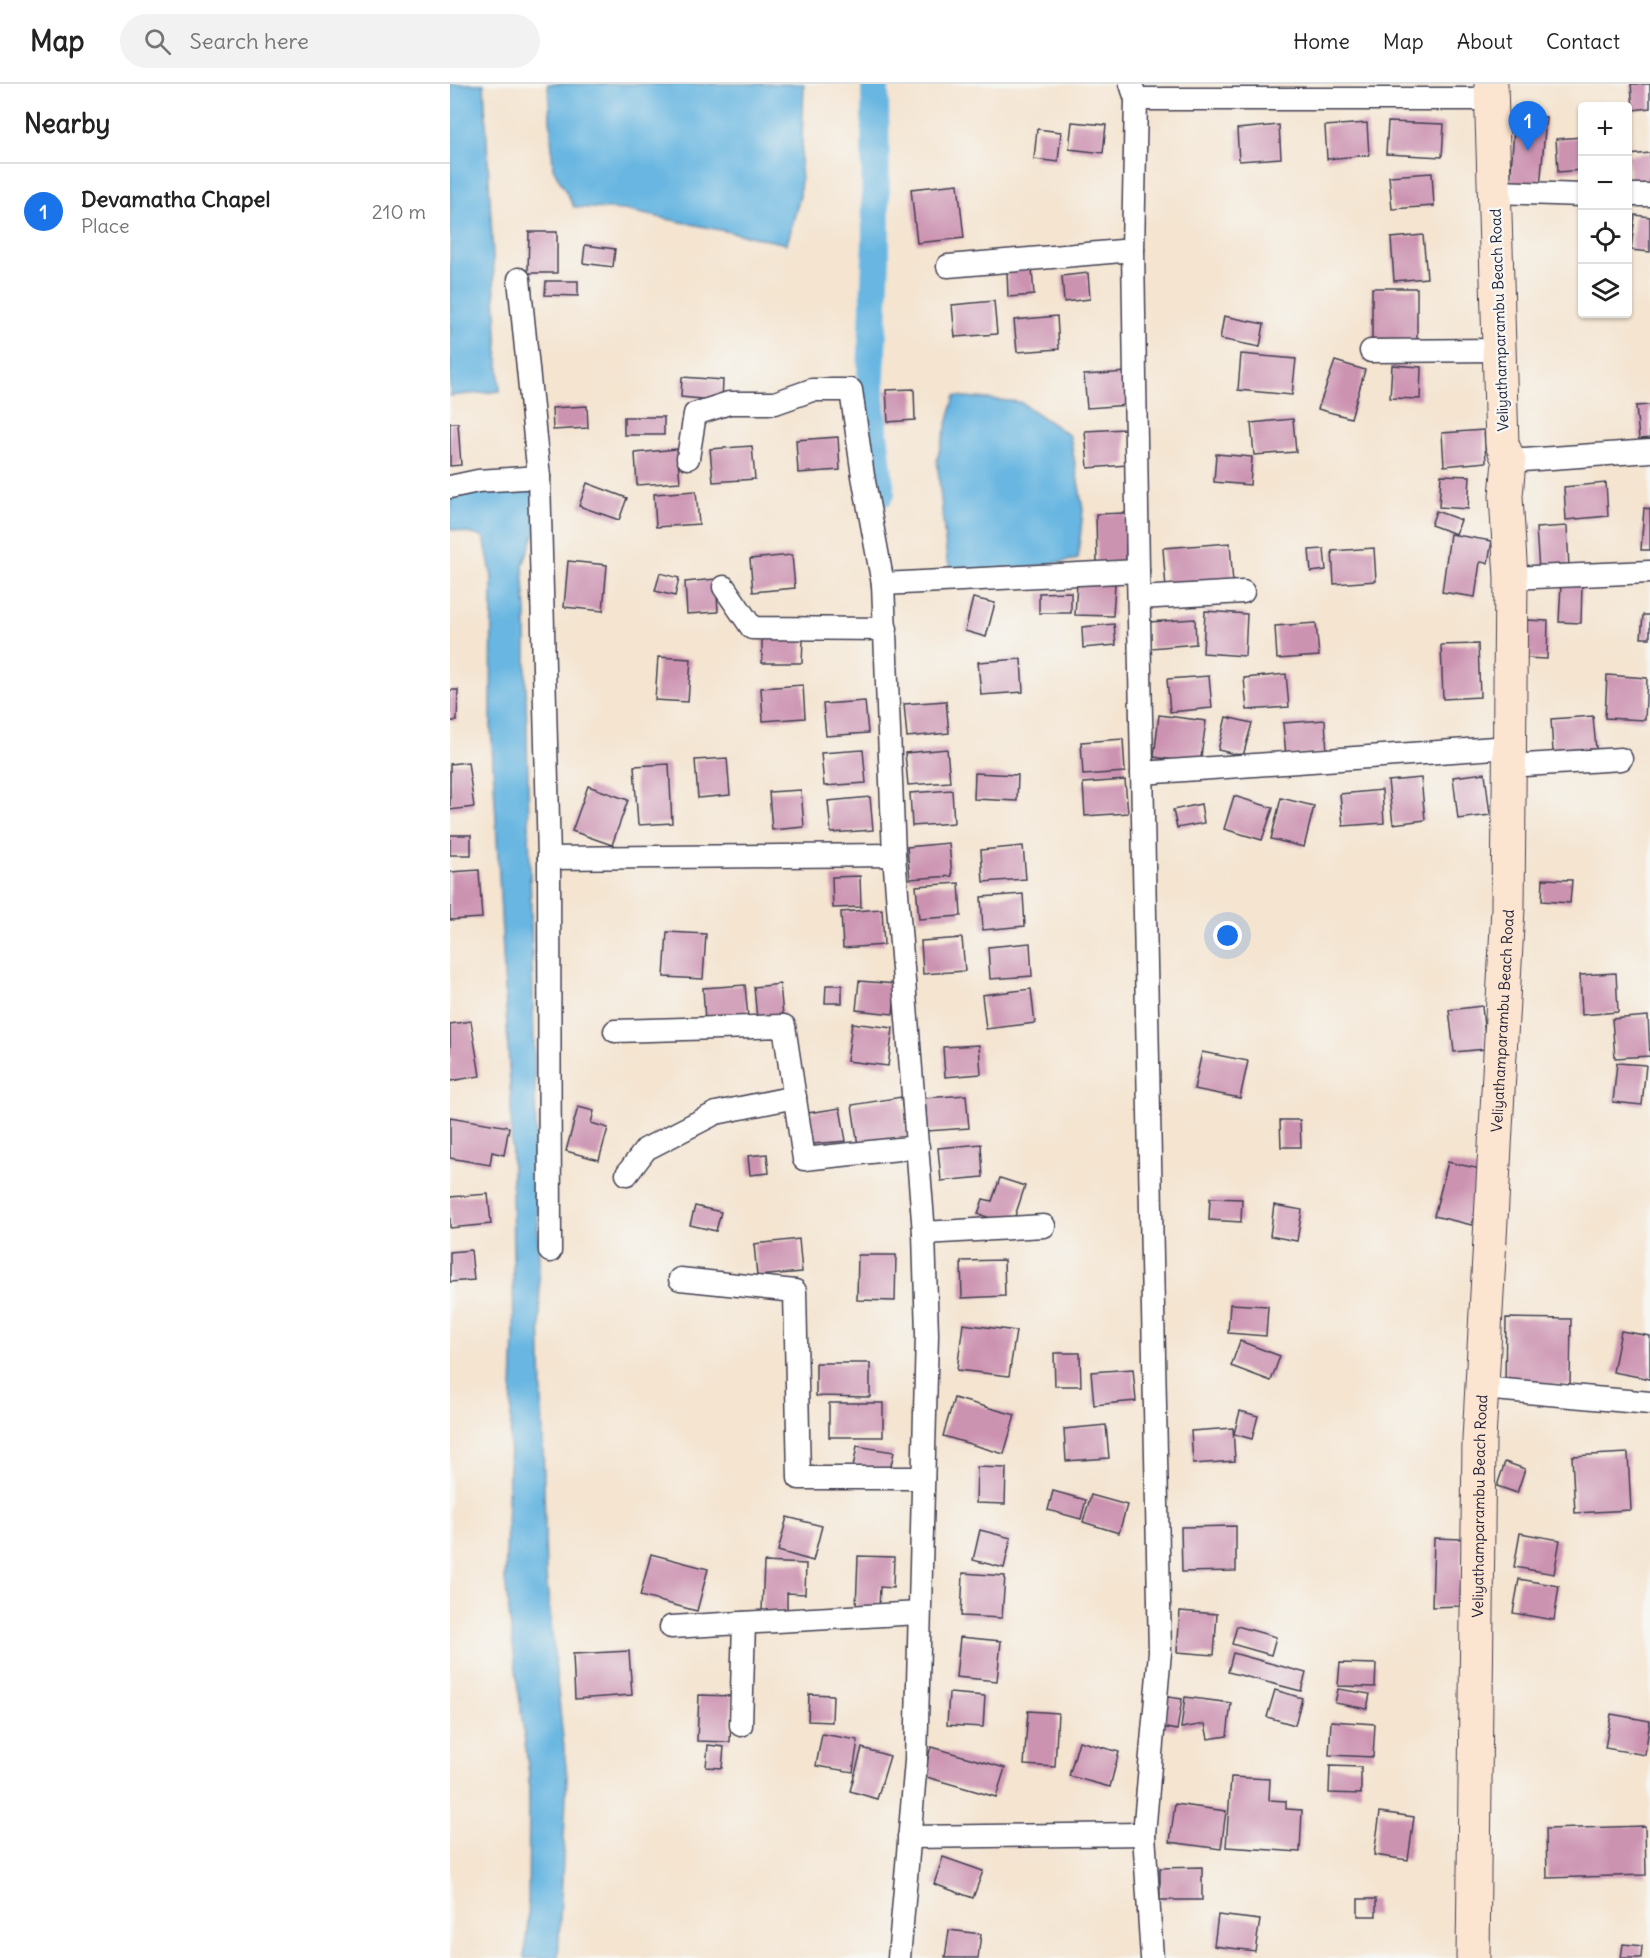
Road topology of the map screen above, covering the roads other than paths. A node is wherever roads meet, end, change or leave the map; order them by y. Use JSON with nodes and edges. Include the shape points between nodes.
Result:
{"nodes":[{"id":1,"x":1491,"y":91,"type":"edge"},
{"id":2,"x":1133,"y":92,"type":"edge"},
{"id":3,"x":1495,"y":192,"type":"junction"},
{"id":4,"x":1578,"y":195,"type":"edge"},
{"id":5,"x":1632,"y":195,"type":"edge"},
{"id":6,"x":1650,"y":195,"type":"edge"},
{"id":7,"x":1133,"y":250,"type":"junction"},
{"id":8,"x":948,"y":266,"type":"dead end"},
{"id":9,"x":519,"y":279,"type":"dead end"},
{"id":10,"x":1499,"y":350,"type":"junction"},
{"id":11,"x":1371,"y":351,"type":"dead end"},
{"id":12,"x":1650,"y":451,"type":"edge"},
{"id":13,"x":688,"y":458,"type":"dead end"},
{"id":14,"x":1509,"y":461,"type":"junction"},
{"id":15,"x":539,"y":477,"type":"junction"},
{"id":16,"x":450,"y":487,"type":"edge"},
{"id":17,"x":1138,"y":571,"type":"junction"},
{"id":18,"x":1650,"y":572,"type":"edge"},
{"id":19,"x":1511,"y":578,"type":"junction"},
{"id":20,"x":883,"y":584,"type":"junction"},
{"id":21,"x":724,"y":587,"type":"dead end"},
{"id":22,"x":1243,"y":592,"type":"dead end"},
{"id":23,"x":1139,"y":598,"type":"junction"},
{"id":24,"x":886,"y":629,"type":"junction"},
{"id":25,"x":1509,"y":757,"type":"junction"},
{"id":26,"x":1621,"y":759,"type":"dead end"},
{"id":27,"x":1142,"y":773,"type":"junction"},
{"id":28,"x":894,"y":855,"type":"junction"},
{"id":29,"x":549,"y":858,"type":"junction"},
{"id":30,"x":615,"y":1031,"type":"dead end"},
{"id":31,"x":795,"y":1097,"type":"junction"},
{"id":32,"x":918,"y":1147,"type":"junction"},
{"id":33,"x":627,"y":1174,"type":"dead end"},
{"id":34,"x":1044,"y":1226,"type":"dead end"},
{"id":35,"x":924,"y":1233,"type":"junction"},
{"id":36,"x":550,"y":1251,"type":"dead end"},
{"id":37,"x":680,"y":1279,"type":"dead end"},
{"id":38,"x":1482,"y":1388,"type":"junction"},
{"id":39,"x":1650,"y":1403,"type":"edge"},
{"id":40,"x":923,"y":1478,"type":"junction"},
{"id":41,"x":920,"y":1613,"type":"junction"},
{"id":42,"x":744,"y":1623,"type":"junction"},
{"id":43,"x":671,"y":1627,"type":"dead end"},
{"id":44,"x":741,"y":1725,"type":"dead end"},
{"id":45,"x":1144,"y":1834,"type":"junction"},
{"id":46,"x":909,"y":1837,"type":"junction"},
{"id":47,"x":899,"y":1958,"type":"edge"},
{"id":48,"x":1152,"y":1958,"type":"edge"},
{"id":49,"x":1473,"y":1958,"type":"edge"}],
"edges":[{"from":1,"to":2,"type":"street"},
{"from":1,"to":3,"type":"main road","name":"Veliyathamparambu Beach Road"},
{"from":2,"to":7,"type":"street"},
{"from":3,"to":4,"type":"street"},
{"from":3,"to":10,"type":"main road","name":"Veliyathamparambu Beach Road"},
{"from":5,"to":6,"type":"street"},
{"from":7,"to":8,"type":"street"},
{"from":7,"to":17,"type":"street"},
{"from":9,"to":15,"type":"street"},
{"from":10,"to":11,"type":"street"},
{"from":10,"to":14,"type":"main road","name":"Veliyathamparambu Beach Road","via":[[1502,444]]},
{"from":12,"to":14,"type":"street"},
{"from":13,"to":20,"type":"street","via":[[695,414],[729,403],[775,403],[812,390],[851,390]]},
{"from":14,"to":19,"type":"main road","name":"Veliyathamparambu Beach Road","via":[[1506,496]]},
{"from":15,"to":16,"type":"street"},
{"from":15,"to":29,"type":"street"},
{"from":17,"to":20,"type":"street"},
{"from":17,"to":23,"type":"street"},
{"from":18,"to":19,"type":"street"},
{"from":19,"to":25,"type":"main road","name":"Veliyathamparambu Beach Road"},
{"from":20,"to":24,"type":"street"},
{"from":21,"to":24,"type":"street","via":[[752,628]]},
{"from":22,"to":23,"type":"street"},
{"from":23,"to":27,"type":"street"},
{"from":24,"to":28,"type":"street"},
{"from":25,"to":26,"type":"street"},
{"from":25,"to":27,"type":"street"},
{"from":25,"to":38,"type":"main road","name":"Veliyathamparambu Beach Road","via":[[1508,908]]},
{"from":27,"to":45,"type":"street","via":[[1160,1652]]},
{"from":28,"to":29,"type":"street"},
{"from":28,"to":32,"type":"street"},
{"from":29,"to":36,"type":"street"},
{"from":30,"to":31,"type":"street","via":[[784,1026]]},
{"from":31,"to":32,"type":"street","via":[[804,1159]]},
{"from":31,"to":33,"type":"street","via":[[716,1113],[646,1149]]},
{"from":32,"to":35,"type":"street"},
{"from":34,"to":35,"type":"street"},
{"from":35,"to":40,"type":"street","via":[[927,1335]]},
{"from":37,"to":40,"type":"street","via":[[795,1291],[799,1478]]},
{"from":38,"to":39,"type":"street"},
{"from":38,"to":49,"type":"main road","name":"Veliyathamparambu Beach Road"},
{"from":40,"to":41,"type":"street"},
{"from":41,"to":42,"type":"street"},
{"from":41,"to":46,"type":"street","via":[[916,1761]]},
{"from":42,"to":43,"type":"street"},
{"from":42,"to":44,"type":"street"},
{"from":45,"to":46,"type":"street"},
{"from":45,"to":48,"type":"street"},
{"from":46,"to":47,"type":"street"}]}
